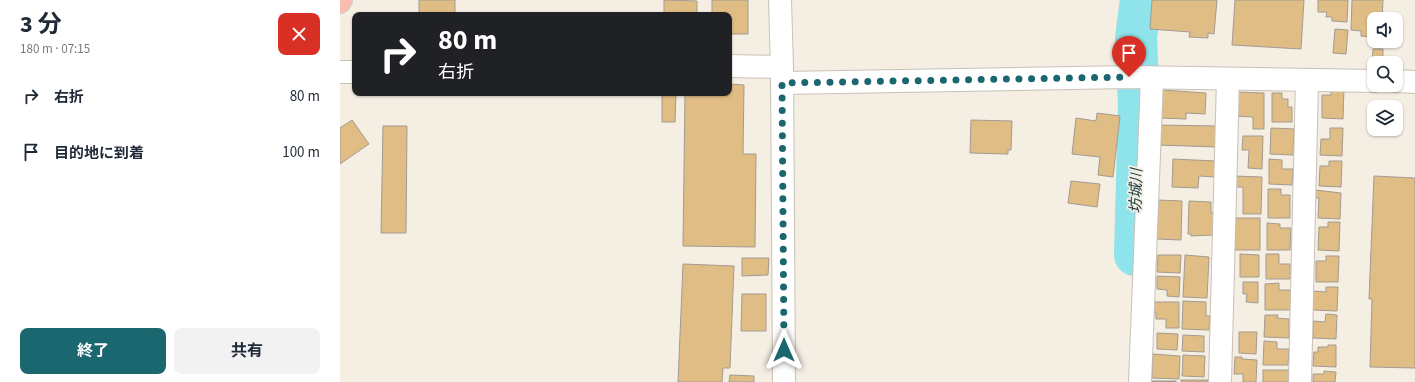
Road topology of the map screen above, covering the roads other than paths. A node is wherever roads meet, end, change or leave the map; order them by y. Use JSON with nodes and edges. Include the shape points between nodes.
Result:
{"nodes":[{"id":1,"x":780,"y":0,"type":"edge"},
{"id":2,"x":732,"y":67,"type":"edge"},
{"id":3,"x":340,"y":72,"type":"edge"},
{"id":4,"x":352,"y":72,"type":"edge"},
{"id":5,"x":782,"y":75,"type":"junction"},
{"id":6,"x":1141,"y":78,"type":"junction"},
{"id":7,"x":1228,"y":79,"type":"junction"},
{"id":8,"x":1307,"y":80,"type":"junction"},
{"id":9,"x":1367,"y":81,"type":"edge"},
{"id":10,"x":1403,"y":81,"type":"edge"},
{"id":11,"x":1415,"y":82,"type":"edge"},
{"id":12,"x":784,"y":382,"type":"edge"},
{"id":13,"x":1140,"y":382,"type":"edge"},
{"id":14,"x":1220,"y":382,"type":"edge"},
{"id":15,"x":1300,"y":382,"type":"edge"}],
"edges":[{"from":1,"to":5,"type":"street"},
{"from":2,"to":5,"type":"street"},
{"from":3,"to":4,"type":"street"},
{"from":5,"to":6,"type":"street"},
{"from":5,"to":12,"type":"street"},
{"from":6,"to":7,"type":"street"},
{"from":6,"to":13,"type":"street"},
{"from":7,"to":8,"type":"street"},
{"from":7,"to":14,"type":"street"},
{"from":8,"to":9,"type":"street"},
{"from":8,"to":15,"type":"street"},
{"from":10,"to":11,"type":"street"}]}
